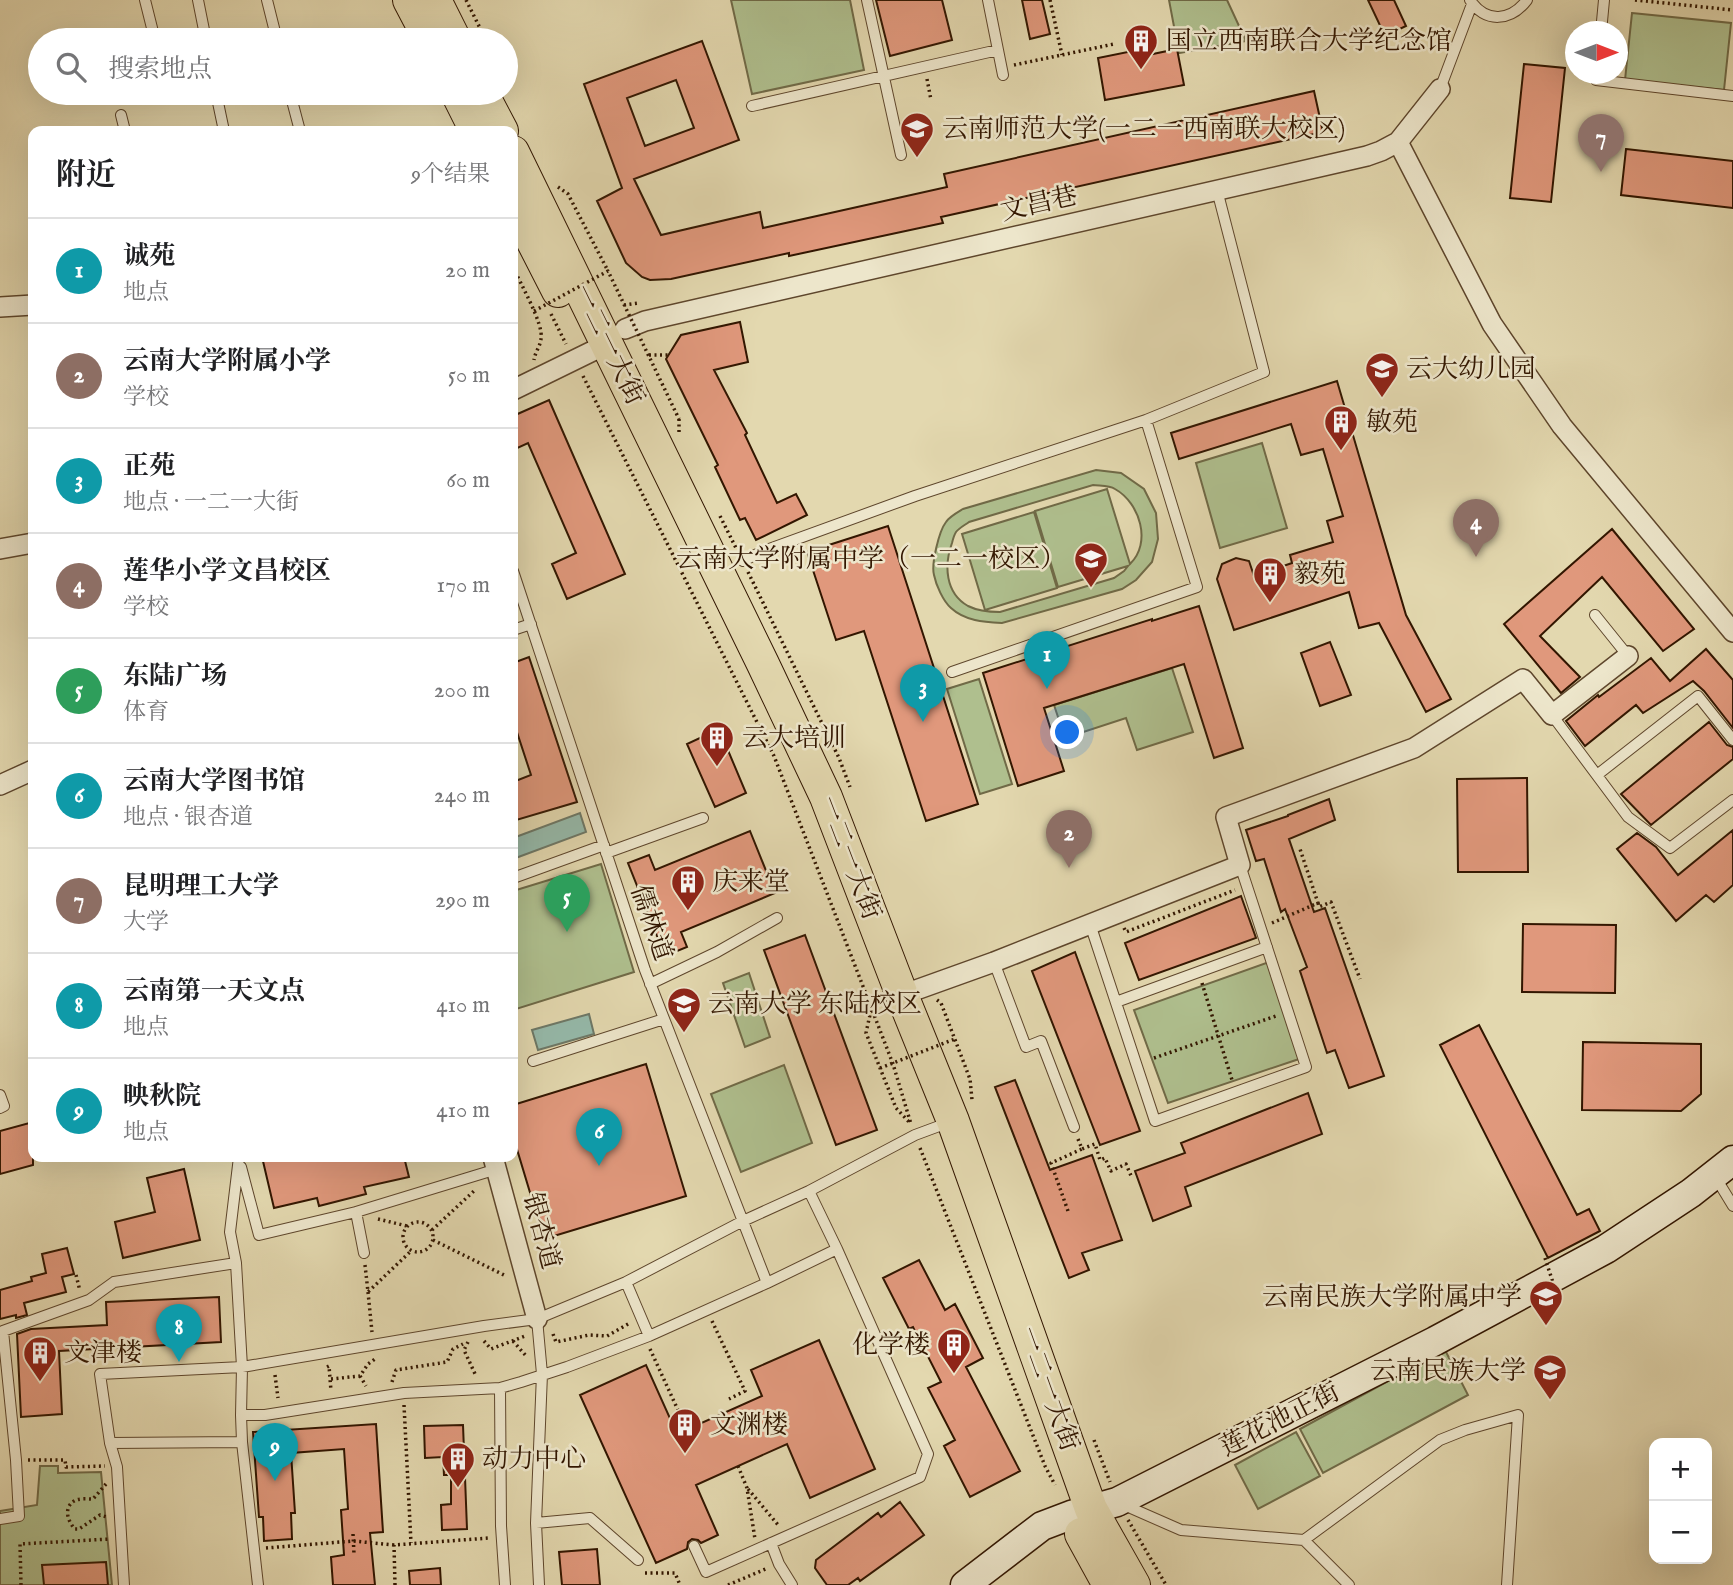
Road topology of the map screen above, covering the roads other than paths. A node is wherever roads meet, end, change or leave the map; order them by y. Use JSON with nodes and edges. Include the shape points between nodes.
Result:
{"nodes":[{"id":1,"x":145,"y":0,"type":"edge"},
{"id":2,"x":198,"y":0,"type":"edge"},
{"id":3,"x":267,"y":0,"type":"edge"},
{"id":4,"x":409,"y":0,"type":"edge"},
{"id":5,"x":435,"y":0,"type":"edge"},
{"id":6,"x":867,"y":0,"type":"edge"},
{"id":7,"x":988,"y":0,"type":"edge"},
{"id":8,"x":1527,"y":0,"type":"edge"},
{"id":9,"x":1604,"y":0,"type":"edge"},
{"id":10,"x":1471,"y":2,"type":"edge"},
{"id":11,"x":1602,"y":21,"type":"edge"},
{"id":12,"x":152,"y":28,"type":"edge"},
{"id":13,"x":204,"y":28,"type":"edge"},
{"id":14,"x":274,"y":28,"type":"edge"},
{"id":15,"x":424,"y":28,"type":"edge"},
{"id":16,"x":449,"y":28,"type":"edge"},
{"id":17,"x":998,"y":50,"type":"junction"},
{"id":18,"x":1002,"y":71,"type":"road end"},
{"id":19,"x":884,"y":77,"type":"junction"},
{"id":20,"x":1628,"y":84,"type":"edge"},
{"id":21,"x":1440,"y":89,"type":"joint"},
{"id":22,"x":1733,"y":96,"type":"edge"},
{"id":23,"x":219,"y":105,"type":"edge"},
{"id":24,"x":293,"y":105,"type":"edge"},
{"id":25,"x":463,"y":105,"type":"edge"},
{"id":26,"x":488,"y":105,"type":"edge"},
{"id":27,"x":752,"y":106,"type":"dead end"},
{"id":28,"x":121,"y":115,"type":"dead end"},
{"id":29,"x":124,"y":126,"type":"edge"},
{"id":30,"x":223,"y":126,"type":"edge"},
{"id":31,"x":299,"y":126,"type":"edge"},
{"id":32,"x":474,"y":126,"type":"edge"},
{"id":33,"x":499,"y":126,"type":"edge"},
{"id":34,"x":1398,"y":142,"type":"junction"},
{"id":35,"x":901,"y":155,"type":"dead end"},
{"id":36,"x":518,"y":163,"type":"edge"},
{"id":37,"x":1217,"y":190,"type":"junction"},
{"id":38,"x":518,"y":211,"type":"edge"},
{"id":39,"x":28,"y":305,"type":"edge"},
{"id":40,"x":0,"y":307,"type":"edge"},
{"id":41,"x":599,"y":346,"type":"junction"},
{"id":42,"x":518,"y":387,"type":"edge"},
{"id":43,"x":1146,"y":420,"type":"junction"},
{"id":44,"x":28,"y":544,"type":"edge"},
{"id":45,"x":0,"y":549,"type":"edge"},
{"id":46,"x":743,"y":561,"type":"dead end"},
{"id":47,"x":518,"y":586,"type":"edge"},
{"id":48,"x":1595,"y":615,"type":"dead end"},
{"id":49,"x":531,"y":624,"type":"junction"},
{"id":50,"x":518,"y":628,"type":"edge"},
{"id":51,"x":1733,"y":632,"type":"edge"},
{"id":52,"x":1628,"y":656,"type":"joint"},
{"id":53,"x":952,"y":672,"type":"dead end"},
{"id":54,"x":1552,"y":715,"type":"junction"},
{"id":55,"x":1733,"y":740,"type":"edge"},
{"id":56,"x":28,"y":772,"type":"edge"},
{"id":57,"x":1597,"y":775,"type":"junction"},
{"id":58,"x":0,"y":785,"type":"edge"},
{"id":59,"x":1733,"y":800,"type":"edge"},
{"id":60,"x":703,"y":818,"type":"dead end"},
{"id":61,"x":605,"y":849,"type":"junction"},
{"id":62,"x":1240,"y":865,"type":"junction"},
{"id":63,"x":518,"y":876,"type":"edge"},
{"id":64,"x":776,"y":918,"type":"dead end"},
{"id":65,"x":1090,"y":923,"type":"junction"},
{"id":66,"x":1266,"y":947,"type":"junction"},
{"id":67,"x":994,"y":962,"type":"junction"},
{"id":68,"x":650,"y":984,"type":"junction"},
{"id":69,"x":902,"y":995,"type":"junction"},
{"id":70,"x":1116,"y":1002,"type":"junction"},
{"id":71,"x":664,"y":1019,"type":"junction"},
{"id":72,"x":533,"y":1061,"type":"dead end"},
{"id":73,"x":0,"y":1095,"type":"edge"},
{"id":74,"x":0,"y":1108,"type":"edge"},
{"id":75,"x":937,"y":1123,"type":"junction"},
{"id":76,"x":1074,"y":1127,"type":"road end"},
{"id":77,"x":239,"y":1162,"type":"edge"},
{"id":78,"x":240,"y":1162,"type":"edge"},
{"id":79,"x":495,"y":1163,"type":"edge"},
{"id":80,"x":1724,"y":1167,"type":"edge"},
{"id":81,"x":809,"y":1191,"type":"junction"},
{"id":82,"x":1733,"y":1206,"type":"edge"},
{"id":83,"x":356,"y":1212,"type":"junction"},
{"id":84,"x":743,"y":1221,"type":"junction"},
{"id":85,"x":837,"y":1249,"type":"junction"},
{"id":86,"x":364,"y":1253,"type":"road end"},
{"id":87,"x":236,"y":1263,"type":"junction"},
{"id":88,"x":626,"y":1282,"type":"junction"},
{"id":89,"x":767,"y":1283,"type":"junction"},
{"id":90,"x":538,"y":1325,"type":"junction"},
{"id":91,"x":647,"y":1337,"type":"junction"},
{"id":92,"x":242,"y":1367,"type":"junction"},
{"id":93,"x":542,"y":1374,"type":"junction"},
{"id":94,"x":500,"y":1388,"type":"junction"},
{"id":95,"x":241,"y":1415,"type":"junction"},
{"id":96,"x":242,"y":1442,"type":"junction"},
{"id":97,"x":110,"y":1443,"type":"junction"},
{"id":98,"x":1093,"y":1509,"type":"junction"},
{"id":99,"x":0,"y":1519,"type":"edge"},
{"id":100,"x":536,"y":1523,"type":"junction"},
{"id":101,"x":1304,"y":1540,"type":"junction"},
{"id":102,"x":771,"y":1543,"type":"junction"},
{"id":103,"x":694,"y":1546,"type":"dead end"},
{"id":104,"x":638,"y":1560,"type":"road end"},
{"id":105,"x":124,"y":1585,"type":"edge"},
{"id":106,"x":258,"y":1585,"type":"edge"},
{"id":107,"x":505,"y":1585,"type":"edge"},
{"id":108,"x":539,"y":1585,"type":"edge"},
{"id":109,"x":792,"y":1585,"type":"edge"},
{"id":110,"x":965,"y":1585,"type":"edge"},
{"id":111,"x":1109,"y":1585,"type":"edge"},
{"id":112,"x":1134,"y":1585,"type":"edge"},
{"id":113,"x":1349,"y":1585,"type":"edge"},
{"id":114,"x":1507,"y":1585,"type":"edge"}],
"edges":[{"from":1,"to":12,"type":"lane"},
{"from":2,"to":13,"type":"lane"},
{"from":3,"to":14,"type":"lane"},
{"from":4,"to":15,"type":"main road"},
{"from":5,"to":16,"type":"main road"},
{"from":6,"to":19,"type":"lane"},
{"from":7,"to":17,"type":"lane"},
{"from":8,"to":10,"type":"lane","via":[[1511,15],[1500,17],[1489,16]]},
{"from":9,"to":11,"type":"lane"},
{"from":10,"to":21,"type":"lane"},
{"from":17,"to":18,"type":"lane"},
{"from":17,"to":19,"type":"lane"},
{"from":19,"to":27,"type":"lane"},
{"from":19,"to":35,"type":"lane"},
{"from":20,"to":22,"type":"lane"},
{"from":21,"to":34,"type":"street","name":"文昌巷"},
{"from":23,"to":30,"type":"lane"},
{"from":24,"to":31,"type":"lane"},
{"from":25,"to":32,"type":"main road"},
{"from":26,"to":33,"type":"main road"},
{"from":28,"to":29,"type":"lane"},
{"from":34,"to":37,"type":"street","name":"文昌巷","via":[[1367,156]]},
{"from":34,"to":51,"type":"street","via":[[1492,324],[1562,426]]},
{"from":36,"to":41,"type":"main road","name":"一二一大街"},
{"from":37,"to":41,"type":"street","name":"文昌巷","via":[[645,321]]},
{"from":37,"to":43,"type":"lane","via":[[1264,373]]},
{"from":38,"to":41,"type":"main road","name":"一二一大街"},
{"from":39,"to":40,"type":"street"},
{"from":41,"to":42,"type":"street","name":"文昌巷"},
{"from":41,"to":69,"type":"main road","name":"一二一大街","via":[[763,664],[826,797]]},
{"from":41,"to":75,"type":"main road","name":"一二一大街","via":[[808,803]]},
{"from":43,"to":46,"type":"lane","via":[[915,496]]},
{"from":43,"to":53,"type":"lane","via":[[1197,587]]},
{"from":44,"to":45,"type":"street"},
{"from":47,"to":49,"type":"lane","name":"儒林道"},
{"from":48,"to":52,"type":"lane"},
{"from":49,"to":50,"type":"lane"},
{"from":49,"to":61,"type":"lane","name":"儒林道"},
{"from":52,"to":54,"type":"street"},
{"from":54,"to":57,"type":"lane"},
{"from":54,"to":62,"type":"street","via":[[1523,679],[1414,748],[1226,817]]},
{"from":55,"to":57,"type":"lane","via":[[1698,696]]},
{"from":56,"to":58,"type":"street"},
{"from":57,"to":59,"type":"lane","via":[[1628,817],[1670,848]]},
{"from":60,"to":61,"type":"lane"},
{"from":61,"to":63,"type":"lane"},
{"from":61,"to":68,"type":"lane","name":"儒林道"},
{"from":62,"to":65,"type":"street"},
{"from":62,"to":66,"type":"lane"},
{"from":64,"to":68,"type":"lane"},
{"from":65,"to":67,"type":"street"},
{"from":65,"to":70,"type":"lane"},
{"from":66,"to":70,"type":"lane"},
{"from":66,"to":70,"type":"lane","via":[[1306,1067],[1155,1121]]},
{"from":67,"to":69,"type":"street"},
{"from":67,"to":76,"type":"lane","via":[[1026,1047],[1041,1041]]},
{"from":68,"to":71,"type":"lane","name":"儒林道"},
{"from":69,"to":75,"type":"main road","name":"一二一大街"},
{"from":71,"to":72,"type":"lane"},
{"from":71,"to":84,"type":"lane","name":"儒林道"},
{"from":73,"to":74,"type":"lane","via":[[4,1106]]},
{"from":75,"to":81,"type":"lane"},
{"from":75,"to":98,"type":"main road","name":"一二一大街"},
{"from":77,"to":87,"type":"lane","via":[[230,1232]]},
{"from":78,"to":83,"type":"lane","via":[[260,1234]]},
{"from":79,"to":83,"type":"lane"},
{"from":79,"to":90,"type":"street","name":"银杏道"},
{"from":80,"to":82,"type":"lane"},
{"from":80,"to":98,"type":"main road","name":"莲花池正街","via":[[1606,1249],[1435,1341]]},
{"from":81,"to":84,"type":"lane"},
{"from":81,"to":85,"type":"lane"},
{"from":83,"to":86,"type":"lane"},
{"from":84,"to":88,"type":"lane"},
{"from":84,"to":89,"type":"lane","name":"儒林道"},
{"from":85,"to":89,"type":"lane"},
{"from":85,"to":102,"type":"lane","via":[[928,1454],[920,1477]]},
{"from":87,"to":92,"type":"lane"},
{"from":87,"to":99,"type":"lane","via":[[114,1282],[89,1300],[3,1331],[19,1516]]},
{"from":88,"to":90,"type":"lane"},
{"from":88,"to":91,"type":"lane"},
{"from":89,"to":91,"type":"lane"},
{"from":90,"to":92,"type":"lane"},
{"from":90,"to":93,"type":"lane"},
{"from":91,"to":93,"type":"lane"},
{"from":92,"to":95,"type":"lane"},
{"from":92,"to":97,"type":"lane","via":[[100,1374]]},
{"from":93,"to":94,"type":"lane"},
{"from":93,"to":100,"type":"lane"},
{"from":94,"to":95,"type":"lane","via":[[404,1394]]},
{"from":94,"to":107,"type":"lane"},
{"from":95,"to":96,"type":"lane"},
{"from":96,"to":97,"type":"lane"},
{"from":96,"to":106,"type":"lane"},
{"from":97,"to":105,"type":"lane"},
{"from":98,"to":101,"type":"lane","via":[[1181,1530]]},
{"from":98,"to":110,"type":"main road","name":"莲花池正街","via":[[1042,1526]]},
{"from":98,"to":111,"type":"main road","name":"一二一大街"},
{"from":98,"to":112,"type":"main road","name":"一二一大街"},
{"from":100,"to":104,"type":"lane","via":[[590,1518]]},
{"from":100,"to":108,"type":"lane"},
{"from":101,"to":113,"type":"lane"},
{"from":101,"to":114,"type":"lane","via":[[1440,1440],[1518,1415]]},
{"from":102,"to":103,"type":"lane","via":[[706,1572]]},
{"from":102,"to":109,"type":"lane"}]}
